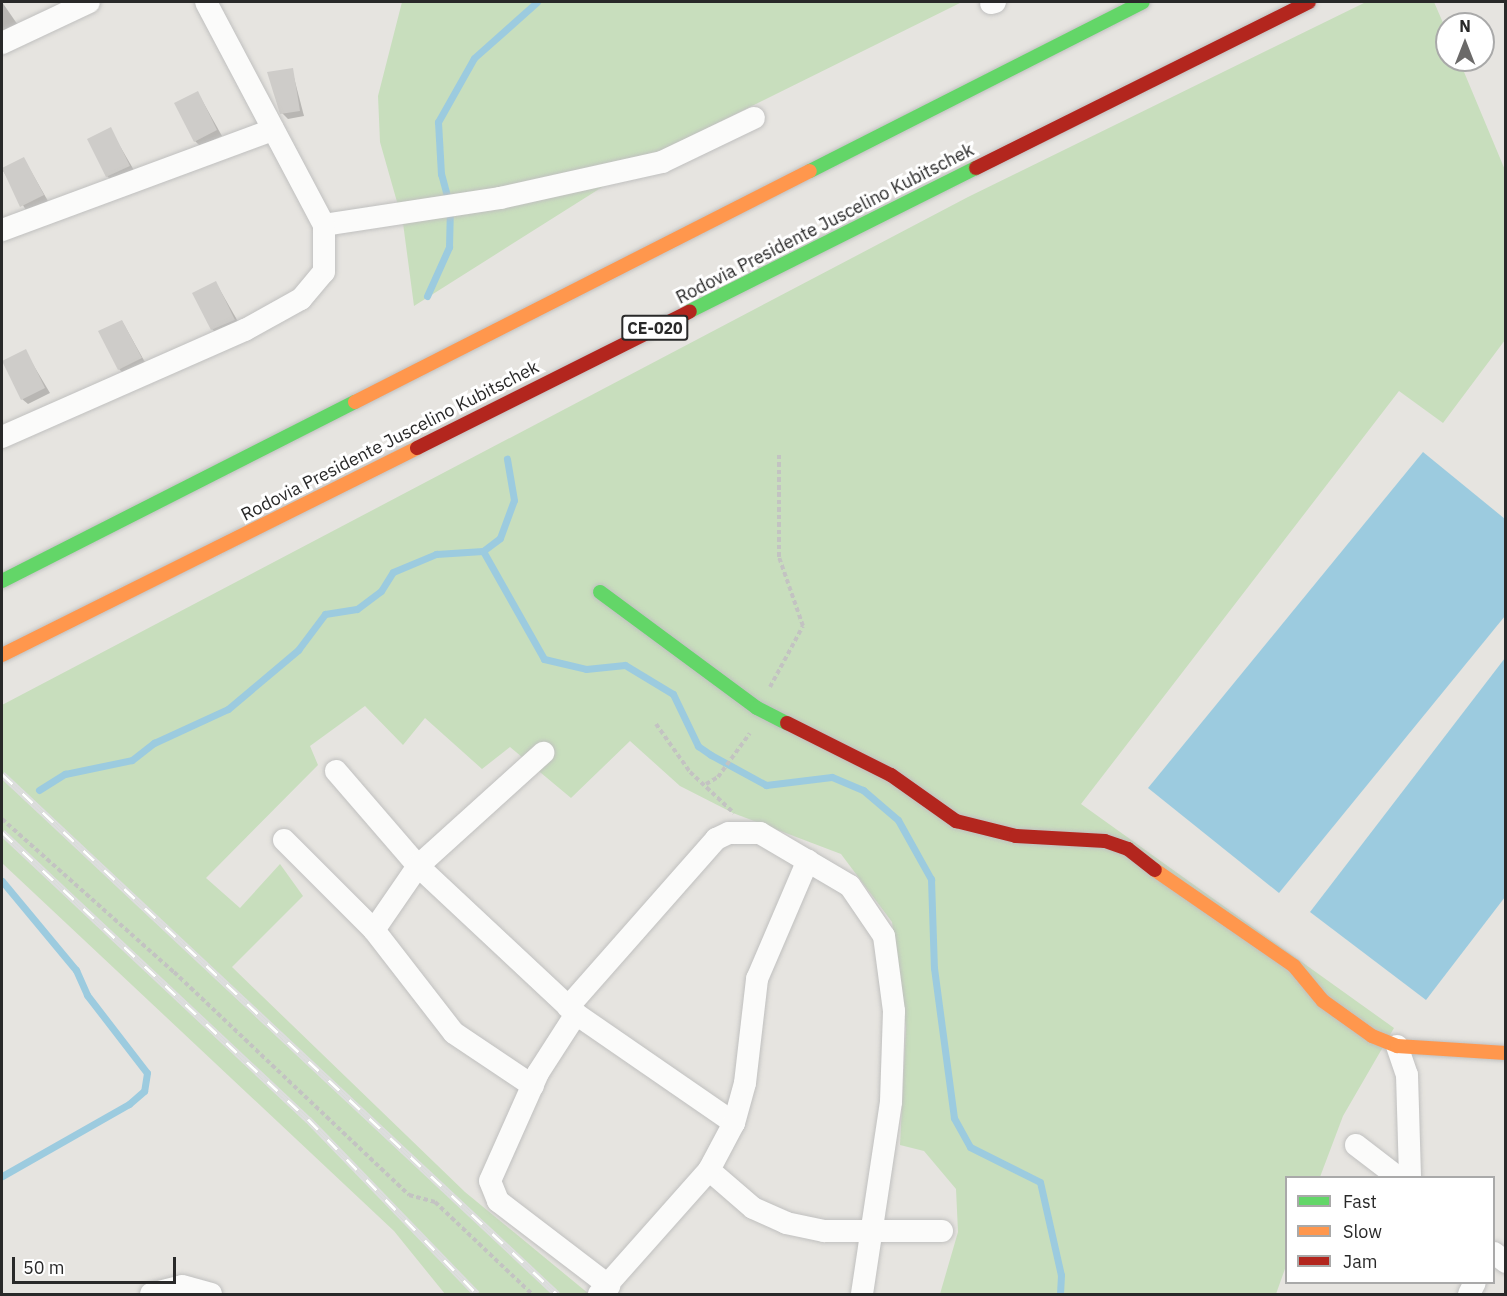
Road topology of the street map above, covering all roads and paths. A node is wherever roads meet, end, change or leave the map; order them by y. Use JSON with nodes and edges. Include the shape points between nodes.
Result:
{"nodes":[{"id":1,"x":89,"y":2,"type":"edge"},
{"id":2,"x":206,"y":2,"type":"edge"},
{"id":3,"x":1143,"y":2,"type":"edge"},
{"id":4,"x":1309,"y":2,"type":"edge"},
{"id":5,"x":2,"y":43,"type":"edge"},
{"id":6,"x":754,"y":118,"type":"dead end"},
{"id":7,"x":273,"y":130,"type":"junction"},
{"id":8,"x":324,"y":225,"type":"junction"},
{"id":9,"x":2,"y":230,"type":"edge"},
{"id":10,"x":2,"y":437,"type":"edge"},
{"id":11,"x":779,"y":454,"type":"dead end"},
{"id":12,"x":2,"y":581,"type":"edge"},
{"id":13,"x":600,"y":592,"type":"dead end"},
{"id":14,"x":2,"y":655,"type":"edge"},
{"id":15,"x":757,"y":708,"type":"junction"},
{"id":16,"x":656,"y":724,"type":"dead end"},
{"id":17,"x":543,"y":753,"type":"dead end"},
{"id":18,"x":336,"y":771,"type":"dead end"},
{"id":19,"x":706,"y":784,"type":"junction"},
{"id":20,"x":2,"y":819,"type":"edge"},
{"id":21,"x":746,"y":830,"type":"junction"},
{"id":22,"x":284,"y":840,"type":"dead end"},
{"id":23,"x":808,"y":860,"type":"junction"},
{"id":24,"x":417,"y":866,"type":"junction"},
{"id":25,"x":374,"y":930,"type":"junction"},
{"id":26,"x":572,"y":1010,"type":"junction"},
{"id":27,"x":1397,"y":1046,"type":"junction"},
{"id":28,"x":1506,"y":1053,"type":"edge"},
{"id":29,"x":533,"y":1086,"type":"junction"},
{"id":30,"x":734,"y":1122,"type":"junction"},
{"id":31,"x":1356,"y":1145,"type":"dead end"},
{"id":32,"x":709,"y":1170,"type":"junction"},
{"id":33,"x":1396,"y":1176,"type":"edge"},
{"id":34,"x":1410,"y":1176,"type":"edge"},
{"id":35,"x":942,"y":1231,"type":"dead end"},
{"id":36,"x":874,"y":1233,"type":"junction"},
{"id":37,"x":604,"y":1290,"type":"edge"},
{"id":38,"x":151,"y":1294,"type":"edge"},
{"id":39,"x":211,"y":1294,"type":"edge"},
{"id":40,"x":532,"y":1294,"type":"edge"},
{"id":41,"x":862,"y":1294,"type":"edge"}],
"edges":[{"from":1,"to":5,"type":"street"},
{"from":2,"to":7,"type":"street"},
{"from":3,"to":12,"type":"main road"},
{"from":4,"to":14,"type":"main road","name":"Rodovia Presidente Juscelino Kubitschek","number":"CE-020"},
{"from":6,"to":8,"type":"street","via":[[663,162]]},
{"from":7,"to":8,"type":"street"},
{"from":7,"to":9,"type":"street"},
{"from":8,"to":10,"type":"street","via":[[324,272],[283,310]]},
{"from":11,"to":15,"type":"path","via":[[779,557],[802,626]]},
{"from":13,"to":15,"type":"main road"},
{"from":15,"to":19,"type":"path","via":[[758,720],[718,777]]},
{"from":15,"to":27,"type":"main road","via":[[891,775],[956,821],[1016,836],[1105,841],[1128,849],[1192,900],[1294,966],[1323,1001]]},
{"from":16,"to":19,"type":"path","via":[[690,772]]},
{"from":17,"to":24,"type":"street"},
{"from":18,"to":24,"type":"street"},
{"from":19,"to":21,"type":"path"},
{"from":20,"to":40,"type":"path","via":[[191,987],[409,1195],[435,1203]]},
{"from":21,"to":23,"type":"street"},
{"from":21,"to":26,"type":"street","via":[[716,839]]},
{"from":22,"to":25,"type":"street"},
{"from":23,"to":30,"type":"street","via":[[757,980],[745,1083]]},
{"from":23,"to":36,"type":"street","via":[[850,886],[874,914],[889,959],[895,1061]]},
{"from":24,"to":25,"type":"street"},
{"from":24,"to":26,"type":"street"},
{"from":25,"to":29,"type":"street","via":[[454,1033]]},
{"from":26,"to":29,"type":"street"},
{"from":26,"to":30,"type":"street"},
{"from":27,"to":28,"type":"main road"},
{"from":27,"to":34,"type":"street","via":[[1407,1075]]},
{"from":29,"to":37,"type":"street","via":[[493,1170],[492,1192]]},
{"from":30,"to":32,"type":"street"},
{"from":31,"to":33,"type":"street"},
{"from":32,"to":36,"type":"street","via":[[753,1208],[786,1223],[824,1231]]},
{"from":32,"to":37,"type":"street"},
{"from":35,"to":36,"type":"street"},
{"from":36,"to":41,"type":"street"},
{"from":38,"to":39,"type":"street","via":[[182,1286]]}]}
